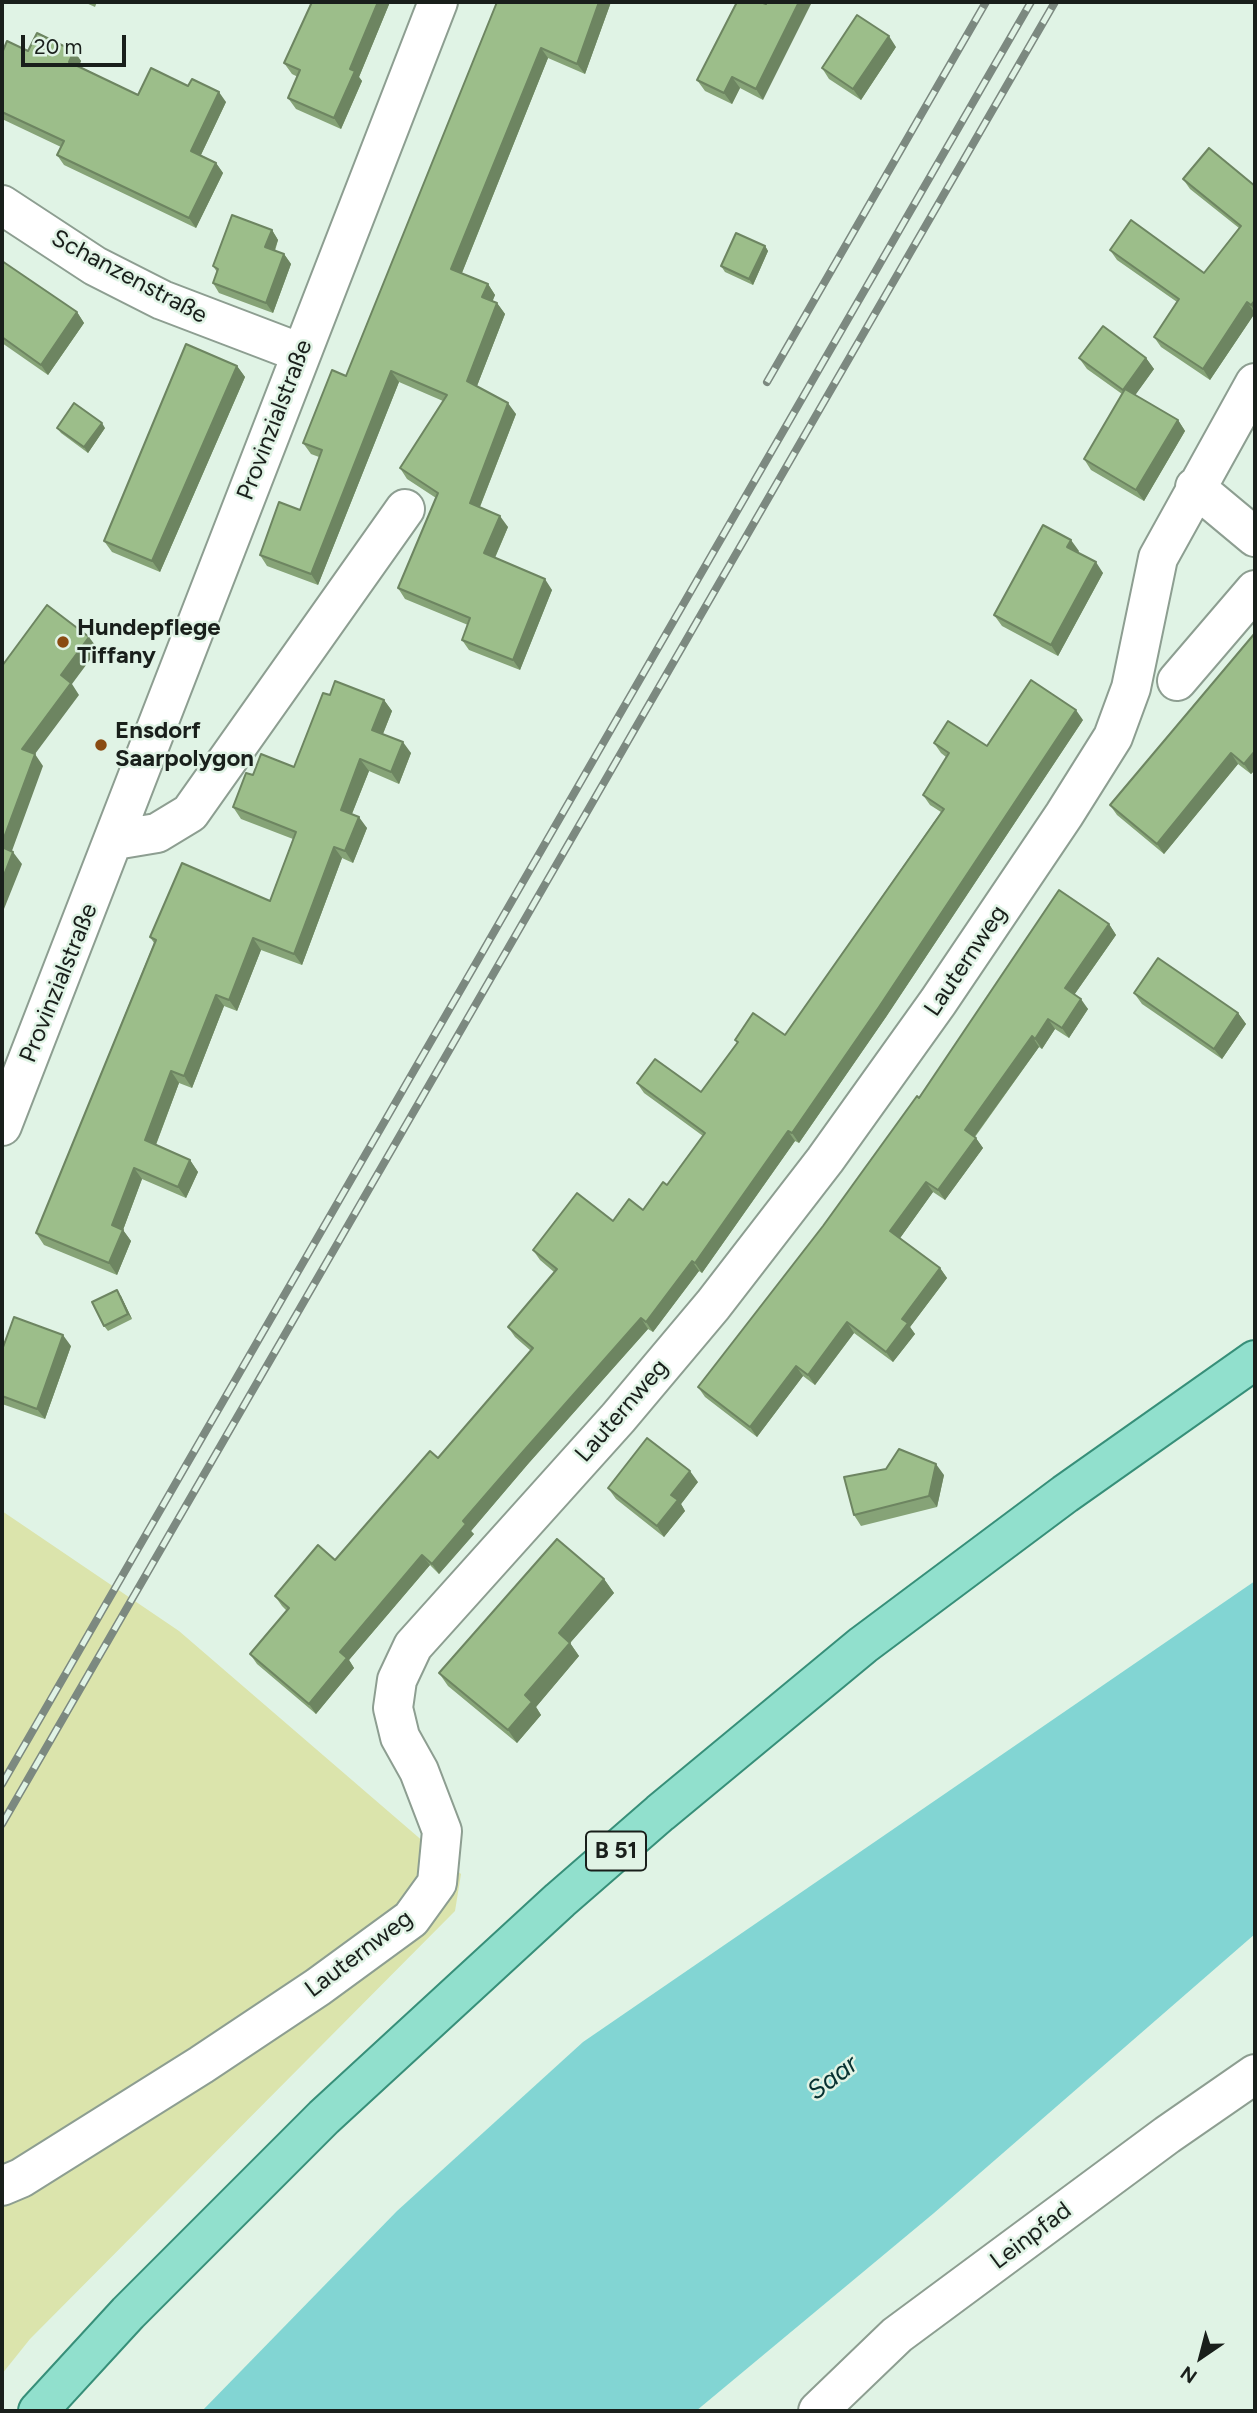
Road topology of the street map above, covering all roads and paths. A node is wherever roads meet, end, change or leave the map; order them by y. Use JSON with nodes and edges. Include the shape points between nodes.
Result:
{"nodes":[{"id":1,"x":438,"y":2,"type":"edge"},
{"id":2,"x":2,"y":205,"type":"edge"},
{"id":3,"x":301,"y":353,"type":"junction"},
{"id":4,"x":1255,"y":383,"type":"edge"},
{"id":5,"x":1195,"y":487,"type":"junction"},
{"id":6,"x":405,"y":509,"type":"dead end"},
{"id":7,"x":1255,"y":537,"type":"edge"},
{"id":8,"x":1255,"y":590,"type":"edge"},
{"id":9,"x":1177,"y":681,"type":"dead end"},
{"id":10,"x":115,"y":840,"type":"junction"},
{"id":11,"x":2,"y":1126,"type":"edge"},
{"id":12,"x":1255,"y":1360,"type":"edge"},
{"id":13,"x":1255,"y":2074,"type":"edge"},
{"id":14,"x":2,"y":2186,"type":"edge"},
{"id":15,"x":38,"y":2411,"type":"edge"},
{"id":16,"x":818,"y":2411,"type":"edge"}],
"edges":[{"from":1,"to":3,"type":"street","name":"Provinzialstraße"},
{"from":2,"to":3,"type":"street","name":"Schanzenstraße","via":[[95,266],[162,300]]},
{"from":3,"to":10,"type":"street","name":"Provinzialstraße"},
{"from":4,"to":5,"type":"street","name":"Lauternweg"},
{"from":5,"to":7,"type":"street"},
{"from":5,"to":14,"type":"street","name":"Lauternweg","via":[[1158,558],[1130,688],[1113,737],[1013,892],[825,1160],[713,1305],[413,1646],[397,1680],[393,1708],[400,1737],[442,1831],[437,1883],[411,1919],[317,1987],[190,2072]]},
{"from":6,"to":10,"type":"street","via":[[190,813],[157,833]]},
{"from":8,"to":9,"type":"street"},
{"from":10,"to":11,"type":"street","name":"Provinzialstraße"},
{"from":12,"to":15,"type":"main road","number":"B 51","via":[[863,1645],[650,1821],[324,2117],[128,2313]]},
{"from":13,"to":16,"type":"street","name":"Leinpfad","via":[[897,2335]]}]}
